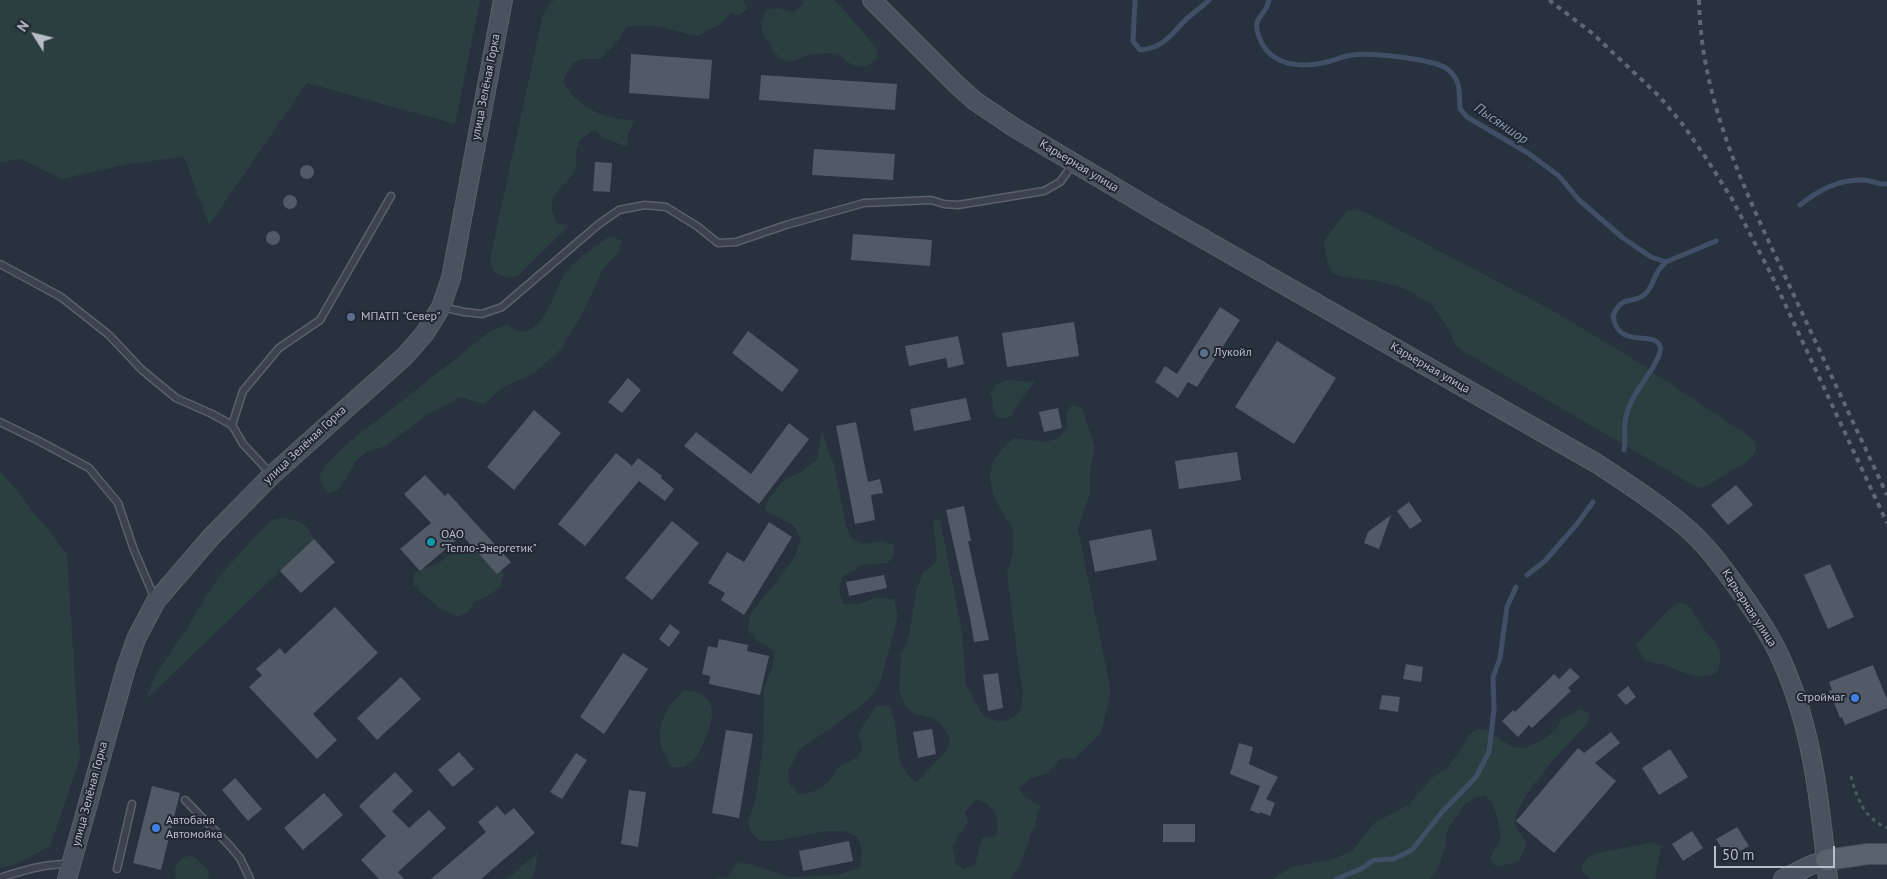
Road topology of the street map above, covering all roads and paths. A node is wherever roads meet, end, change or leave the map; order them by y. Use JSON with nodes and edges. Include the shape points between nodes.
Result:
{"nodes":[{"id":1,"x":502,"y":0,"type":"edge"},
{"id":2,"x":872,"y":0,"type":"edge"},
{"id":3,"x":1074,"y":163,"type":"junction"},
{"id":4,"x":391,"y":196,"type":"dead end"},
{"id":5,"x":0,"y":264,"type":"edge"},
{"id":6,"x":441,"y":307,"type":"junction"},
{"id":7,"x":0,"y":422,"type":"edge"},
{"id":8,"x":232,"y":425,"type":"junction"},
{"id":9,"x":272,"y":475,"type":"junction"},
{"id":10,"x":156,"y":601,"type":"junction"},
{"id":11,"x":1850,"y":776,"type":"dead end"},
{"id":12,"x":185,"y":800,"type":"dead end"},
{"id":13,"x":132,"y":804,"type":"dead end"},
{"id":14,"x":1887,"y":828,"type":"edge"},
{"id":15,"x":1887,"y":854,"type":"edge"},
{"id":16,"x":117,"y":869,"type":"dead end"},
{"id":17,"x":1827,"y":870,"type":"edge"},
{"id":18,"x":69,"y":872,"type":"edge"},
{"id":19,"x":0,"y":878,"type":"edge"},
{"id":20,"x":250,"y":879,"type":"edge"},
{"id":21,"x":1783,"y":879,"type":"edge"}],
"edges":[{"from":1,"to":6,"type":"main road","name":"улица Зелёная Горка","via":[[451,278]]},
{"from":2,"to":3,"type":"main road","name":"Карьерная улица","via":[[975,101]]},
{"from":3,"to":6,"type":"lane","via":[[1060,182],[1044,191],[958,205],[932,200],[864,203],[736,242],[718,243],[666,207],[645,205],[619,210],[502,308],[482,314]]},
{"from":3,"to":17,"type":"main road","name":"Карьерная улица","via":[[1596,463],[1683,524],[1708,548],[1730,577],[1781,660],[1798,702],[1811,751]]},
{"from":4,"to":8,"type":"lane","via":[[320,320],[279,348],[242,391]]},
{"from":5,"to":8,"type":"lane","via":[[61,297],[109,335],[142,370],[176,398]]},
{"from":6,"to":9,"type":"main road","name":"улица Зелёная Горка","via":[[405,356]]},
{"from":7,"to":10,"type":"lane","via":[[89,468],[118,503]]},
{"from":8,"to":9,"type":"lane","via":[[243,444]]},
{"from":9,"to":10,"type":"main road","name":"улица Зелёная Горка","via":[[210,537]]},
{"from":10,"to":18,"type":"main road","name":"улица Зелёная Горка","via":[[136,639],[126,668]]},
{"from":11,"to":14,"type":"path","via":[[1864,812]]},
{"from":12,"to":20,"type":"lane","via":[[240,858]]},
{"from":13,"to":16,"type":"lane"},
{"from":15,"to":17,"type":"main road","via":[[1868,854]]},
{"from":17,"to":21,"type":"main road","via":[[1811,865]]},
{"from":18,"to":19,"type":"lane","via":[[51,864]]}]}
